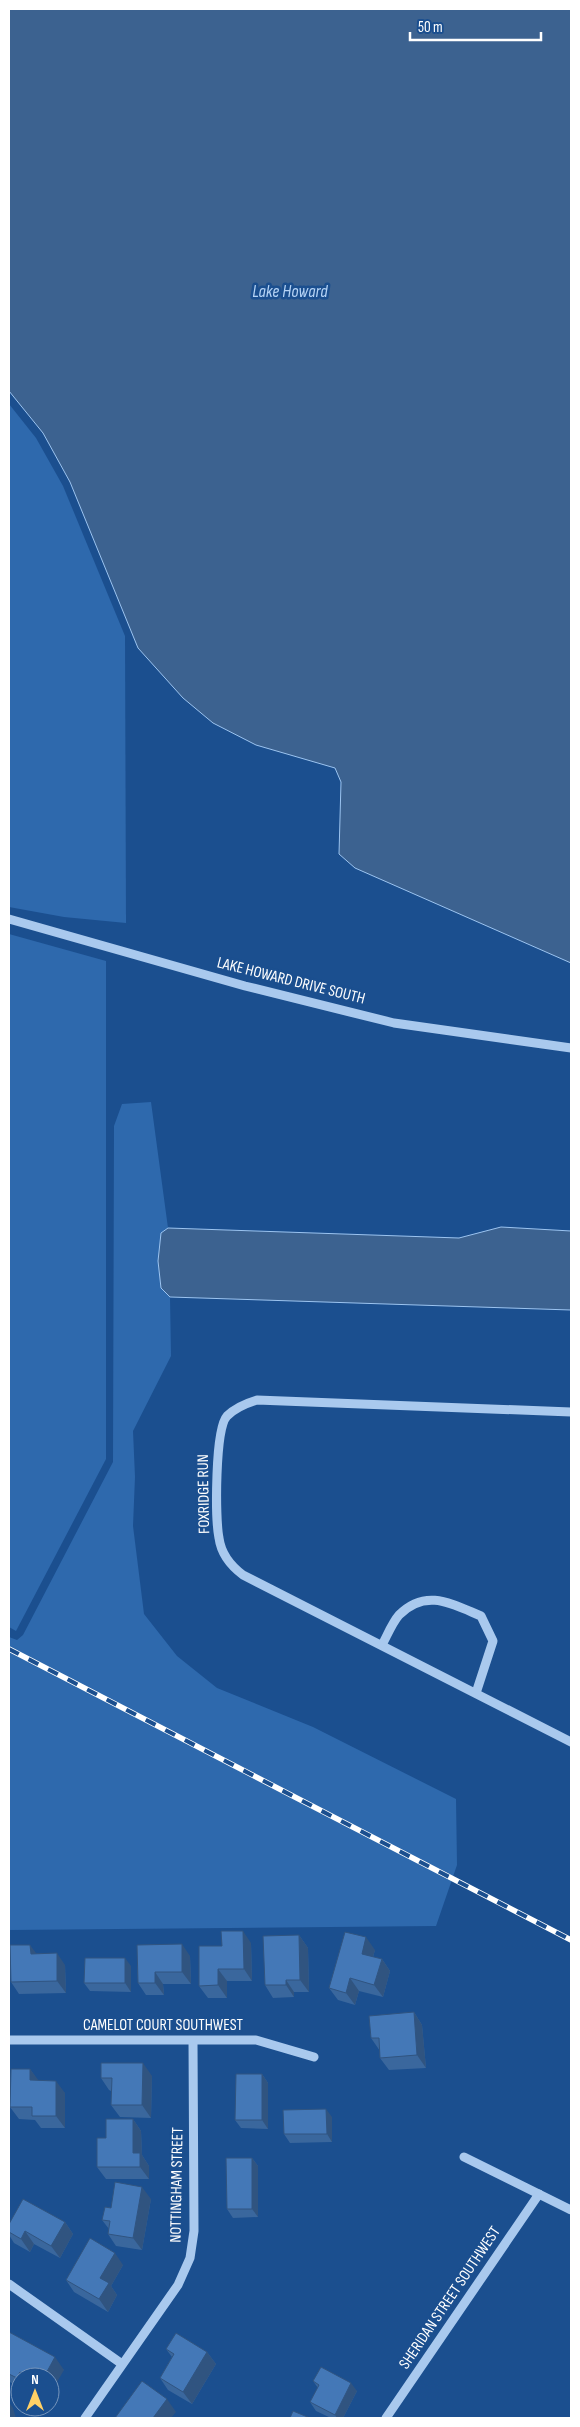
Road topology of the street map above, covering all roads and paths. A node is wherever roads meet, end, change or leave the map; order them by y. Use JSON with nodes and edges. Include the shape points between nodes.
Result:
{"nodes":[{"id":1,"x":9,"y":919,"type":"edge"},
{"id":2,"x":571,"y":1048,"type":"edge"},
{"id":3,"x":571,"y":1412,"type":"edge"},
{"id":4,"x":382,"y":1646,"type":"junction"},
{"id":5,"x":476,"y":1693,"type":"junction"},
{"id":6,"x":571,"y":1742,"type":"edge"},
{"id":7,"x":9,"y":2040,"type":"edge"},
{"id":8,"x":193,"y":2041,"type":"junction"},
{"id":9,"x":314,"y":2057,"type":"dead end"},
{"id":10,"x":464,"y":2157,"type":"dead end"},
{"id":11,"x":540,"y":2194,"type":"junction"},
{"id":12,"x":571,"y":2210,"type":"edge"},
{"id":13,"x":9,"y":2284,"type":"edge"},
{"id":14,"x":122,"y":2364,"type":"junction"},
{"id":15,"x":84,"y":2418,"type":"edge"},
{"id":16,"x":386,"y":2418,"type":"edge"}],
"edges":[{"from":1,"to":2,"type":"street","name":"LAKE HOWARD DRIVE SOUTH","via":[[245,986],[394,1023]]},
{"from":3,"to":4,"type":"street","name":"FOXRIDGE RUN","via":[[257,1400],[226,1416],[218,1445],[218,1538],[223,1552],[234,1568],[244,1575]]},
{"from":4,"to":5,"type":"street","name":"FOXRIDGE RUN"},
{"from":4,"to":5,"type":"street","via":[[398,1616],[425,1600],[440,1600],[481,1616],[493,1641]]},
{"from":5,"to":6,"type":"street","name":"FOXRIDGE RUN"},
{"from":7,"to":8,"type":"street","name":"CAMELOT COURT SOUTHWEST"},
{"from":8,"to":9,"type":"street","name":"CAMELOT COURT SOUTHWEST","via":[[256,2040]]},
{"from":8,"to":14,"type":"street","name":"NOTTINGHAM STREET","via":[[194,2231],[190,2258],[178,2285]]},
{"from":10,"to":11,"type":"street"},
{"from":11,"to":12,"type":"street"},
{"from":11,"to":16,"type":"street","name":"SHERIDAN STREET SOUTHWEST"},
{"from":13,"to":14,"type":"street"},
{"from":14,"to":15,"type":"street","name":"NOTTINGHAM STREET"}]}
